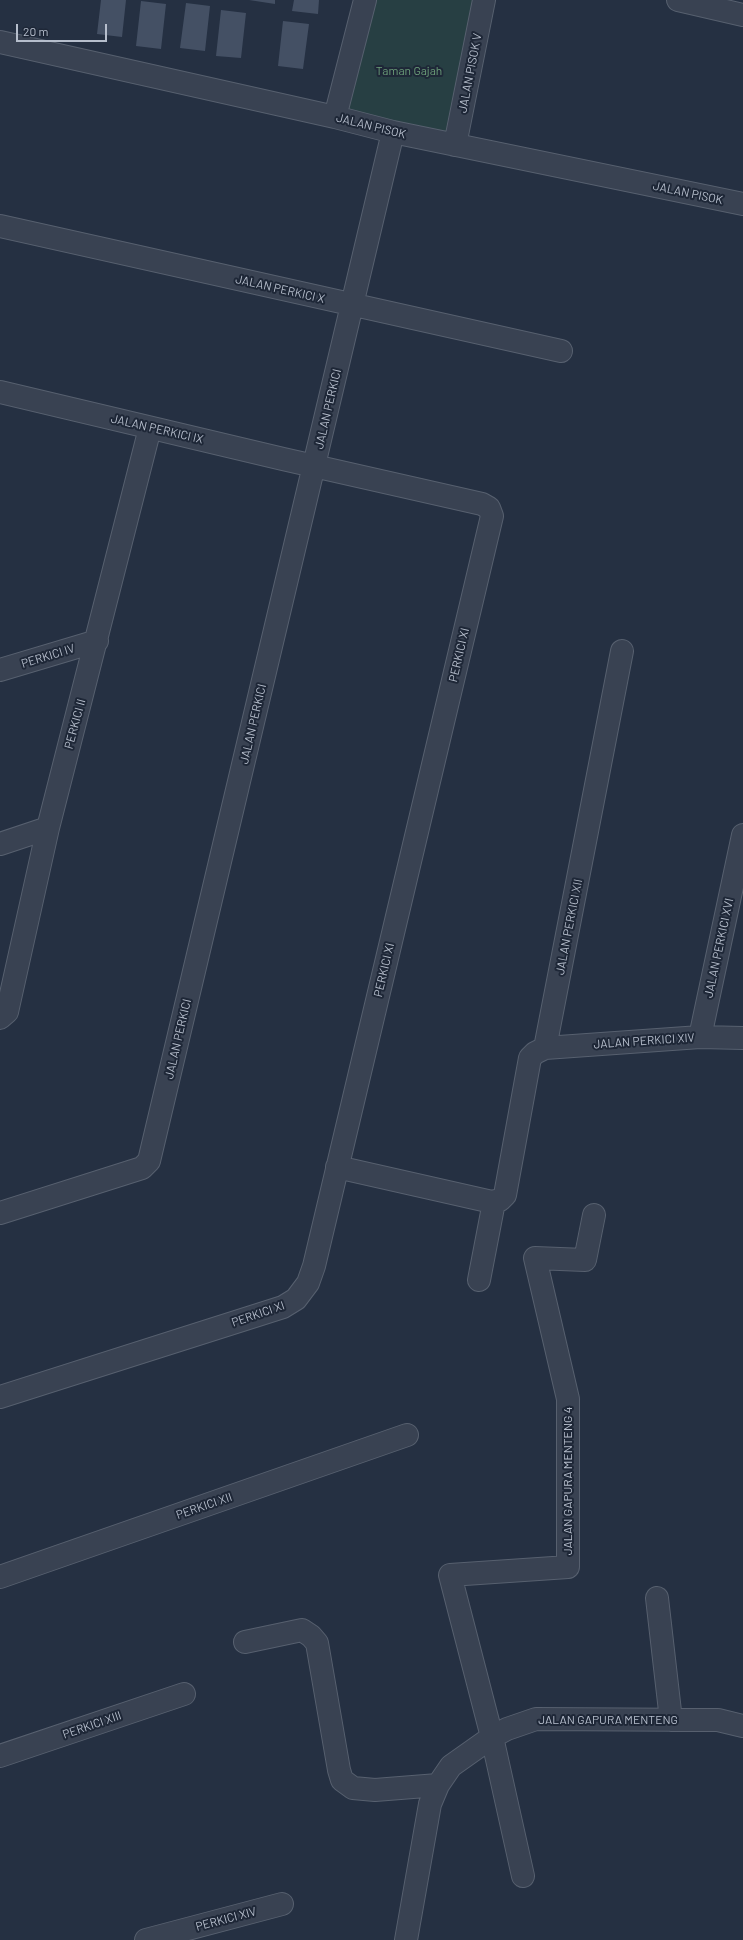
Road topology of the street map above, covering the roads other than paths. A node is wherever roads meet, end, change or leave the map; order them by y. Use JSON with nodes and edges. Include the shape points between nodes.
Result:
{"nodes":[{"id":1,"x":365,"y":0,"type":"edge"},
{"id":2,"x":484,"y":0,"type":"edge"},
{"id":3,"x":678,"y":0,"type":"edge"},
{"id":4,"x":743,"y":15,"type":"edge"},
{"id":5,"x":0,"y":42,"type":"edge"},
{"id":6,"x":335,"y":117,"type":"junction"},
{"id":7,"x":393,"y":132,"type":"junction"},
{"id":8,"x":455,"y":145,"type":"junction"},
{"id":9,"x":743,"y":204,"type":"edge"},
{"id":10,"x":0,"y":226,"type":"edge"},
{"id":11,"x":352,"y":305,"type":"junction"},
{"id":12,"x":561,"y":351,"type":"dead end"},
{"id":13,"x":0,"y":392,"type":"edge"},
{"id":14,"x":150,"y":428,"type":"junction"},
{"id":15,"x":314,"y":466,"type":"junction"},
{"id":16,"x":97,"y":641,"type":"junction"},
{"id":17,"x":622,"y":651,"type":"dead end"},
{"id":18,"x":0,"y":670,"type":"edge"},
{"id":19,"x":48,"y":828,"type":"junction"},
{"id":20,"x":743,"y":835,"type":"edge"},
{"id":21,"x":0,"y":844,"type":"edge"},
{"id":22,"x":0,"y":1018,"type":"edge"},
{"id":23,"x":700,"y":1037,"type":"junction"},
{"id":24,"x":743,"y":1038,"type":"edge"},
{"id":25,"x":545,"y":1048,"type":"junction"},
{"id":26,"x":337,"y":1167,"type":"junction"},
{"id":27,"x":500,"y":1198,"type":"junction"},
{"id":28,"x":0,"y":1213,"type":"edge"},
{"id":29,"x":594,"y":1215,"type":"dead end"},
{"id":30,"x":480,"y":1280,"type":"dead end"},
{"id":31,"x":0,"y":1397,"type":"edge"},
{"id":32,"x":407,"y":1435,"type":"dead end"},
{"id":33,"x":0,"y":1577,"type":"edge"},
{"id":34,"x":657,"y":1598,"type":"dead end"},
{"id":35,"x":245,"y":1642,"type":"dead end"},
{"id":36,"x":184,"y":1694,"type":"dead end"},
{"id":37,"x":671,"y":1720,"type":"junction"},
{"id":38,"x":743,"y":1726,"type":"edge"},
{"id":39,"x":492,"y":1737,"type":"junction"},
{"id":40,"x":0,"y":1756,"type":"edge"},
{"id":41,"x":438,"y":1785,"type":"junction"},
{"id":42,"x":523,"y":1876,"type":"dead end"},
{"id":43,"x":282,"y":1904,"type":"dead end"},
{"id":44,"x":146,"y":1940,"type":"edge"},
{"id":45,"x":406,"y":1940,"type":"edge"}],
"edges":[{"from":1,"to":6,"type":"street"},
{"from":2,"to":8,"type":"street","name":"JALAN PISOK V"},
{"from":3,"to":4,"type":"street"},
{"from":5,"to":6,"type":"street","name":"JALAN PISOK"},
{"from":6,"to":7,"type":"street","name":"JALAN PISOK"},
{"from":7,"to":8,"type":"street","name":"JALAN PISOK"},
{"from":7,"to":11,"type":"street","name":"JALAN PERKICI"},
{"from":8,"to":9,"type":"street","name":"JALAN PISOK"},
{"from":10,"to":11,"type":"street","name":"JALAN PERKICI X"},
{"from":11,"to":12,"type":"street","name":"JALAN PERKICI X"},
{"from":11,"to":15,"type":"street","name":"JALAN PERKICI"},
{"from":13,"to":14,"type":"street","name":"JALAN PERKICI IX"},
{"from":14,"to":15,"type":"street","name":"JALAN PERKICI IX"},
{"from":14,"to":16,"type":"street","name":"PERKICI II"},
{"from":15,"to":26,"type":"street","name":"PERKICI XI","via":[[482,504],[489,508],[492,516]]},
{"from":15,"to":28,"type":"street","name":"JALAN PERKICI","via":[[149,1161],[142,1168]]},
{"from":16,"to":18,"type":"street","name":"PERKICI IV"},
{"from":16,"to":19,"type":"street","name":"PERKICI II"},
{"from":17,"to":25,"type":"street","name":"JALAN PERKICI XII"},
{"from":19,"to":21,"type":"street"},
{"from":19,"to":22,"type":"street","name":"PERKICI II","via":[[7,1012]]},
{"from":20,"to":23,"type":"street","name":"JALAN PERKICI XVI"},
{"from":23,"to":24,"type":"street","name":"JALAN PERKICI XIV"},
{"from":23,"to":25,"type":"street","name":"JALAN PERKICI XIV"},
{"from":25,"to":27,"type":"street","via":[[530,1058]]},
{"from":26,"to":27,"type":"street"},
{"from":26,"to":31,"type":"street","name":"PERKICI XI","via":[[314,1266],[308,1284],[296,1299],[283,1307]]},
{"from":27,"to":30,"type":"street"},
{"from":29,"to":39,"type":"street","name":"JALAN GAPURA MENTENG 4","via":[[585,1260],[535,1258],[568,1399],[568,1567],[450,1575]]},
{"from":32,"to":33,"type":"street","name":"PERKICI XII"},
{"from":34,"to":37,"type":"street"},
{"from":35,"to":41,"type":"street","via":[[302,1630],[317,1643],[342,1780],[353,1788],[375,1790]]},
{"from":36,"to":40,"type":"street","name":"PERKICI XIII"},
{"from":37,"to":38,"type":"street","name":"JALAN GAPURA MENTENG","via":[[718,1720]]},
{"from":37,"to":39,"type":"street","name":"JALAN GAPURA MENTENG","via":[[536,1719]]},
{"from":39,"to":41,"type":"street","name":"JALAN GAPURA MENTENG","via":[[451,1766]]},
{"from":39,"to":42,"type":"street"},
{"from":41,"to":45,"type":"street","name":"JALAN GAPURA MENTENG","via":[[430,1804]]},
{"from":43,"to":44,"type":"street","name":"PERKICI XIV"}]}
